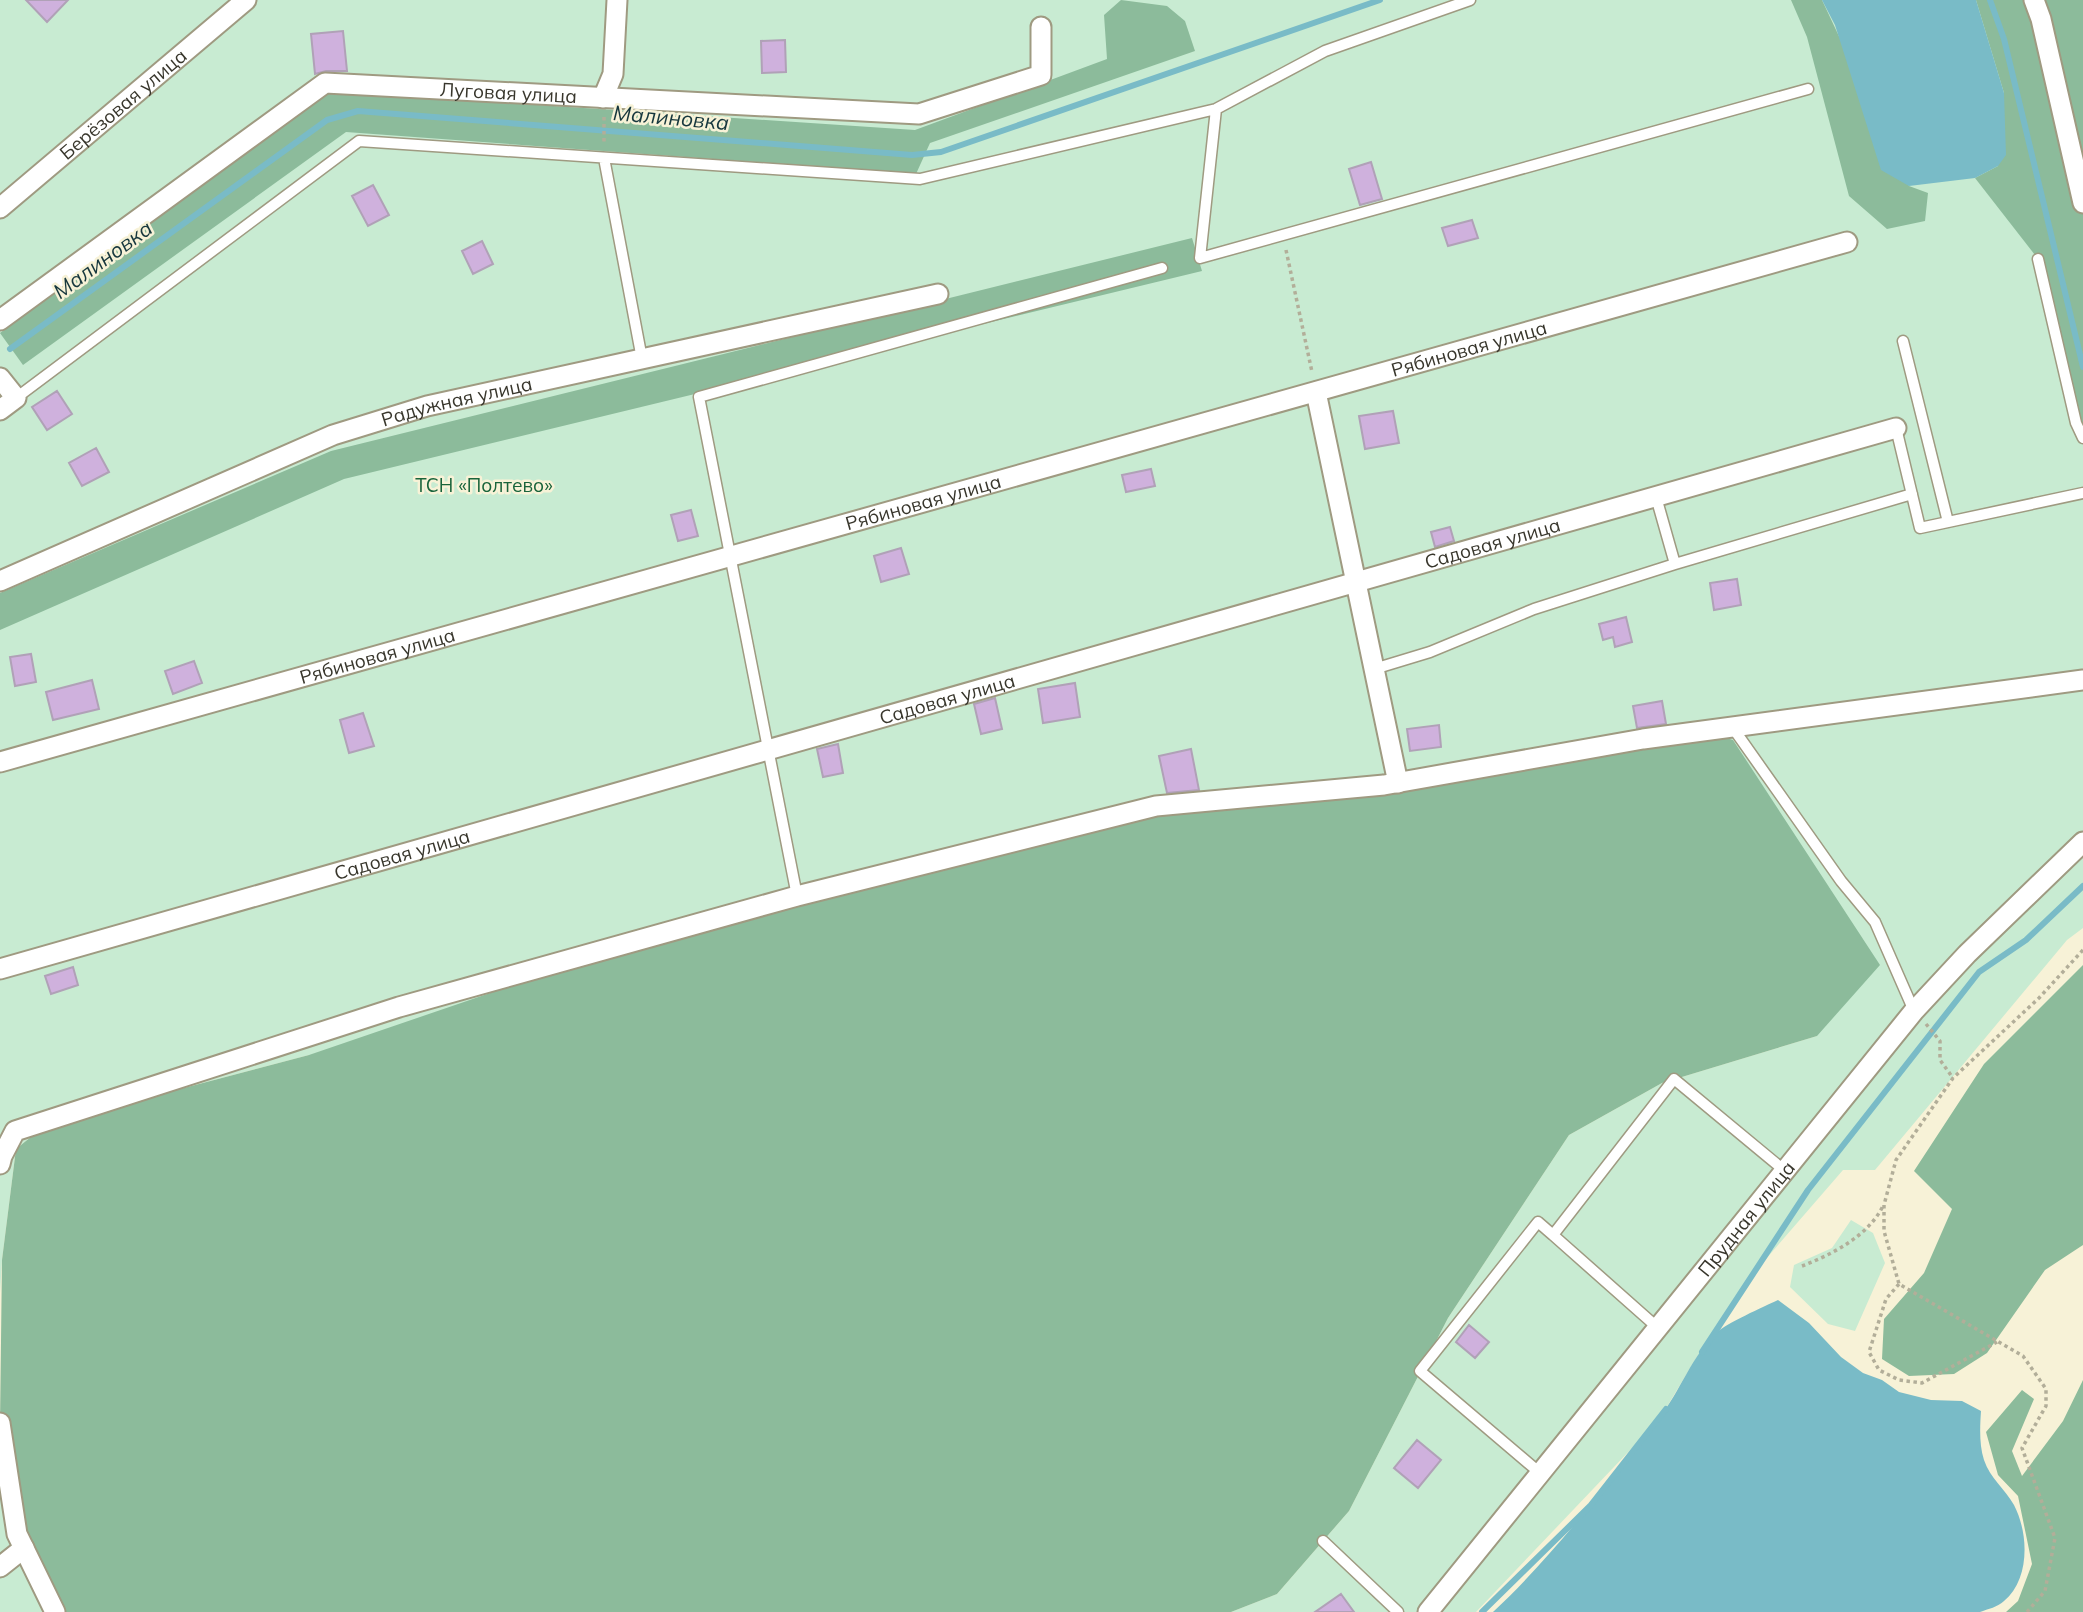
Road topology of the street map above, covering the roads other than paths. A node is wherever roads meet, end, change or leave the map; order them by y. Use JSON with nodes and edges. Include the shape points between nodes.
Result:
{"nodes":[{"id":1,"x":246,"y":0,"type":"edge"},
{"id":2,"x":617,"y":0,"type":"edge"},
{"id":3,"x":1470,"y":0,"type":"edge"},
{"id":4,"x":2034,"y":0,"type":"edge"},
{"id":5,"x":1041,"y":27,"type":"dead end"},
{"id":6,"x":1808,"y":89,"type":"dead end"},
{"id":7,"x":604,"y":98,"type":"junction"},
{"id":8,"x":1216,"y":109,"type":"junction"},
{"id":9,"x":604,"y":158,"type":"junction"},
{"id":10,"x":2083,"y":203,"type":"edge"},
{"id":11,"x":0,"y":208,"type":"edge"},
{"id":12,"x":1847,"y":242,"type":"dead end"},
{"id":13,"x":2038,"y":259,"type":"dead end"},
{"id":14,"x":1162,"y":268,"type":"dead end"},
{"id":15,"x":938,"y":294,"type":"dead end"},
{"id":16,"x":0,"y":320,"type":"edge"},
{"id":17,"x":1903,"y":341,"type":"dead end"},
{"id":18,"x":642,"y":359,"type":"junction"},
{"id":19,"x":0,"y":377,"type":"edge"},
{"id":20,"x":1316,"y":391,"type":"junction"},
{"id":21,"x":8,"y":404,"type":"edge"},
{"id":22,"x":1896,"y":428,"type":"joint"},
{"id":23,"x":2083,"y":438,"type":"edge"},
{"id":24,"x":2083,"y":493,"type":"edge"},
{"id":25,"x":1912,"y":494,"type":"junction"},
{"id":26,"x":1656,"y":496,"type":"junction"},
{"id":27,"x":1948,"y":522,"type":"junction"},
{"id":28,"x":731,"y":556,"type":"junction"},
{"id":29,"x":1675,"y":564,"type":"junction"},
{"id":30,"x":0,"y":581,"type":"edge"},
{"id":31,"x":1354,"y":582,"type":"junction"},
{"id":32,"x":1373,"y":669,"type":"junction"},
{"id":33,"x":2083,"y":680,"type":"edge"},
{"id":34,"x":1733,"y":728,"type":"junction"},
{"id":35,"x":768,"y":750,"type":"junction"},
{"id":36,"x":0,"y":762,"type":"edge"},
{"id":37,"x":1398,"y":783,"type":"junction"},
{"id":38,"x":2083,"y":842,"type":"edge"},
{"id":39,"x":797,"y":896,"type":"junction"},
{"id":40,"x":0,"y":969,"type":"edge"},
{"id":41,"x":1920,"y":1017,"type":"junction"},
{"id":42,"x":0,"y":1164,"type":"edge"},
{"id":43,"x":1785,"y":1171,"type":"junction"},
{"id":44,"x":1552,"y":1235,"type":"junction"},
{"id":45,"x":1658,"y":1328,"type":"junction"},
{"id":46,"x":0,"y":1423,"type":"edge"},
{"id":47,"x":1540,"y":1474,"type":"junction"},
{"id":48,"x":1323,"y":1541,"type":"dead end"},
{"id":49,"x":24,"y":1548,"type":"junction"},
{"id":50,"x":0,"y":1567,"type":"edge"},
{"id":51,"x":55,"y":1612,"type":"edge"},
{"id":52,"x":1398,"y":1612,"type":"edge"},
{"id":53,"x":1428,"y":1612,"type":"edge"}],
"edges":[{"from":1,"to":11,"type":"street","name":"Берёзовая улица"},
{"from":2,"to":7,"type":"street","via":[[613,74]]},
{"from":3,"to":8,"type":"lane","via":[[1325,51]]},
{"from":4,"to":10,"type":"street"},
{"from":5,"to":7,"type":"street","name":"Луговая улица","via":[[1041,75],[919,114]]},
{"from":6,"to":8,"type":"lane","via":[[1200,258]]},
{"from":7,"to":16,"type":"street","name":"Луговая улица","via":[[325,83]]},
{"from":8,"to":9,"type":"lane","via":[[920,179]]},
{"from":9,"to":18,"type":"lane"},
{"from":9,"to":21,"type":"lane","via":[[359,141]]},
{"from":12,"to":20,"type":"street","name":"Рябиновая улица"},
{"from":13,"to":23,"type":"lane"},
{"from":14,"to":28,"type":"lane","via":[[699,397]]},
{"from":15,"to":18,"type":"street","name":"Радужная улица"},
{"from":17,"to":27,"type":"lane"},
{"from":18,"to":30,"type":"street","name":"Радужная улица","via":[[427,406],[333,435]]},
{"from":19,"to":21,"type":"street"},
{"from":20,"to":28,"type":"street","name":"Рябиновая улица"},
{"from":20,"to":31,"type":"street"},
{"from":22,"to":25,"type":"lane"},
{"from":22,"to":26,"type":"street","name":"Садовая улица"},
{"from":24,"to":27,"type":"lane"},
{"from":25,"to":27,"type":"lane","via":[[1920,528]]},
{"from":25,"to":29,"type":"lane"},
{"from":26,"to":29,"type":"lane"},
{"from":26,"to":31,"type":"street","name":"Садовая улица"},
{"from":28,"to":35,"type":"lane"},
{"from":28,"to":36,"type":"street","name":"Рябиновая улица"},
{"from":29,"to":32,"type":"lane","via":[[1534,608],[1430,652]]},
{"from":31,"to":32,"type":"street"},
{"from":31,"to":35,"type":"street","name":"Садовая улица"},
{"from":32,"to":37,"type":"street"},
{"from":33,"to":34,"type":"street"},
{"from":34,"to":37,"type":"street","via":[[1643,739]]},
{"from":34,"to":41,"type":"lane","via":[[1875,922]]},
{"from":35,"to":39,"type":"lane"},
{"from":35,"to":40,"type":"street","name":"Садовая улица"},
{"from":37,"to":39,"type":"street","via":[[1156,806]]},
{"from":38,"to":41,"type":"street","name":"Прудная улица","via":[[1967,954]]},
{"from":39,"to":42,"type":"street","via":[[399,1007],[15,1131]]},
{"from":41,"to":43,"type":"street","name":"Прудная улица"},
{"from":43,"to":44,"type":"lane","via":[[1674,1079]]},
{"from":43,"to":45,"type":"street","name":"Прудная улица"},
{"from":44,"to":45,"type":"lane"},
{"from":44,"to":47,"type":"lane","via":[[1538,1222],[1420,1371]]},
{"from":45,"to":47,"type":"street","name":"Прудная улица"},
{"from":46,"to":49,"type":"street","via":[[17,1534]]},
{"from":47,"to":53,"type":"street","name":"Прудная улица"},
{"from":48,"to":52,"type":"lane"},
{"from":49,"to":50,"type":"street"},
{"from":49,"to":51,"type":"street"}]}
